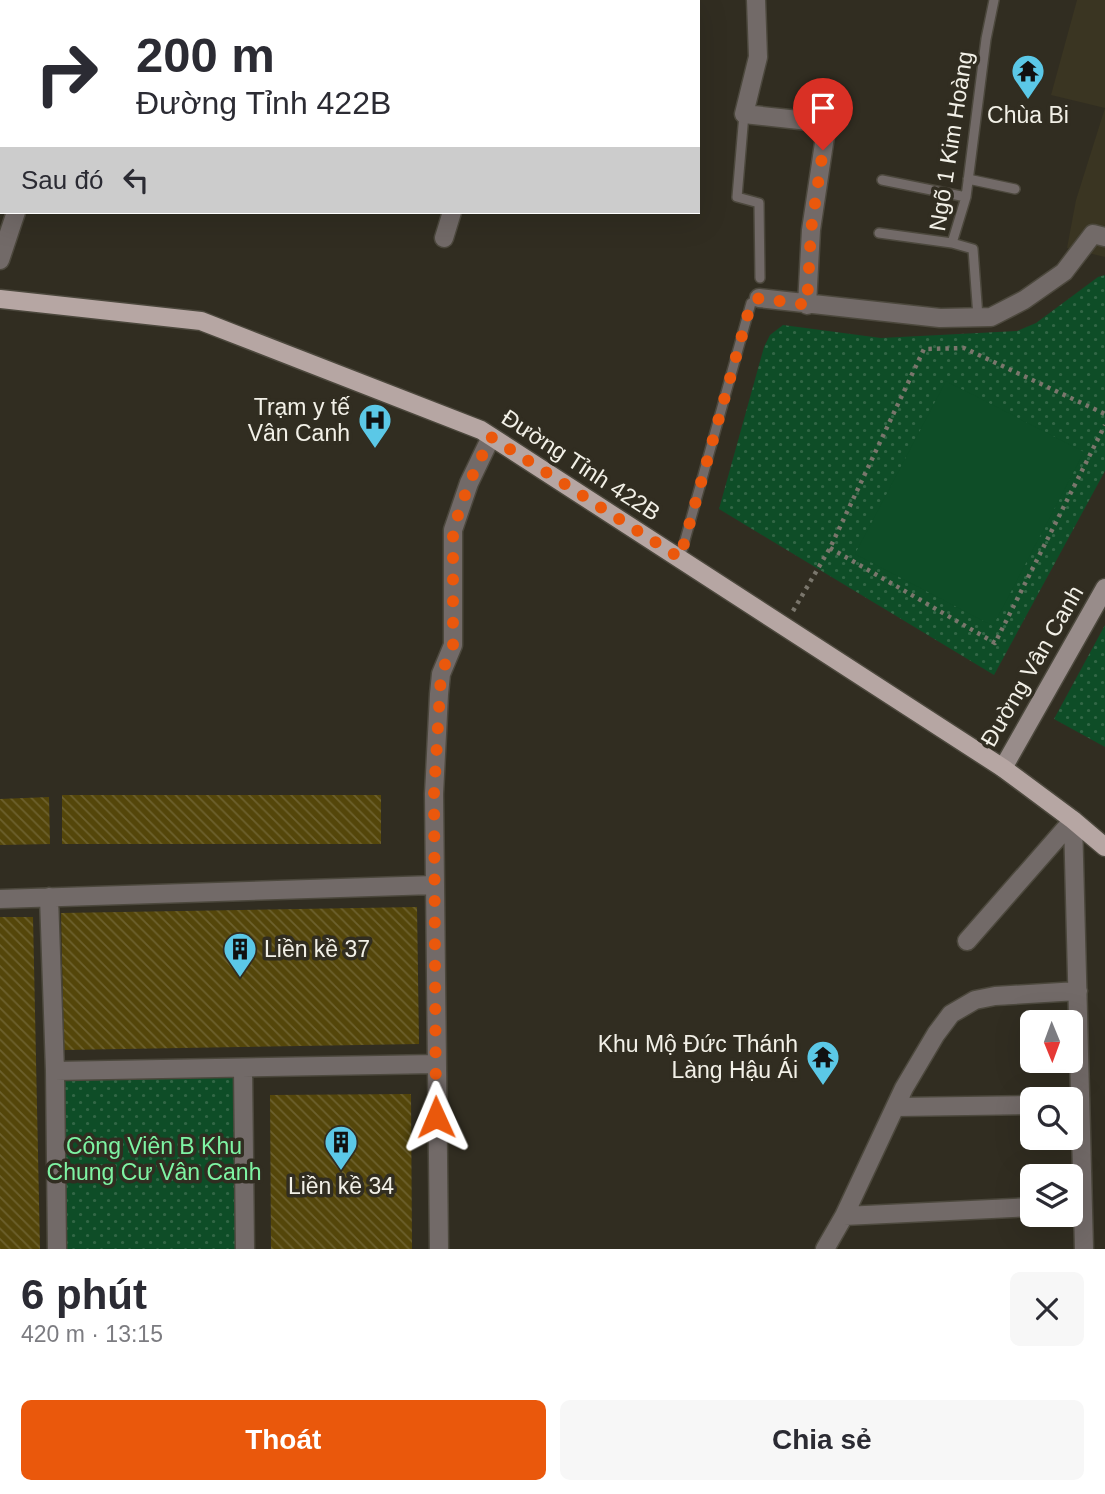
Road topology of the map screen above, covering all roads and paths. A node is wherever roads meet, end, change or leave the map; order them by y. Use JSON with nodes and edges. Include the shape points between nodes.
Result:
{"nodes":[{"id":1,"x":756,"y":0,"type":"edge"},
{"id":2,"x":994,"y":0,"type":"edge"},
{"id":3,"x":744,"y":114,"type":"junction"},
{"id":4,"x":968,"y":179,"type":"junction"},
{"id":5,"x":882,"y":180,"type":"dead end"},
{"id":6,"x":1015,"y":189,"type":"dead end"},
{"id":7,"x":966,"y":197,"type":"junction"},
{"id":8,"x":15,"y":214,"type":"edge"},
{"id":9,"x":451,"y":214,"type":"edge"},
{"id":10,"x":878,"y":233,"type":"dead end"},
{"id":11,"x":1105,"y":237,"type":"edge"},
{"id":12,"x":444,"y":238,"type":"dead end"},
{"id":13,"x":952,"y":243,"type":"junction"},
{"id":14,"x":0,"y":260,"type":"edge"},
{"id":15,"x":760,"y":278,"type":"dead end"},
{"id":16,"x":759,"y":298,"type":"joint"},
{"id":17,"x":0,"y":299,"type":"edge"},
{"id":18,"x":807,"y":305,"type":"junction"},
{"id":19,"x":978,"y":317,"type":"junction"},
{"id":20,"x":1105,"y":414,"type":"edge"},
{"id":21,"x":1105,"y":425,"type":"edge"},
{"id":22,"x":491,"y":437,"type":"junction"},
{"id":23,"x":830,"y":548,"type":"junction"},
{"id":24,"x":680,"y":558,"type":"junction"},
{"id":25,"x":1105,"y":588,"type":"edge"},
{"id":26,"x":784,"y":625,"type":"junction"},
{"id":27,"x":1003,"y":768,"type":"junction"},
{"id":28,"x":1073,"y":820,"type":"junction"},
{"id":29,"x":1105,"y":847,"type":"edge"},
{"id":30,"x":434,"y":886,"type":"junction"},
{"id":31,"x":49,"y":898,"type":"junction"},
{"id":32,"x":0,"y":899,"type":"edge"},
{"id":33,"x":967,"y":941,"type":"dead end"},
{"id":34,"x":1077,"y":991,"type":"junction"},
{"id":35,"x":435,"y":1065,"type":"junction"},
{"id":36,"x":243,"y":1068,"type":"junction"},
{"id":37,"x":55,"y":1071,"type":"junction"},
{"id":38,"x":1076,"y":1087,"type":"edge"},
{"id":39,"x":1020,"y":1105,"type":"edge"},
{"id":40,"x":897,"y":1107,"type":"junction"},
{"id":41,"x":1020,"y":1208,"type":"edge"},
{"id":42,"x":844,"y":1216,"type":"junction"},
{"id":43,"x":1080,"y":1227,"type":"edge"},
{"id":44,"x":57,"y":1249,"type":"edge"},
{"id":45,"x":245,"y":1249,"type":"edge"},
{"id":46,"x":439,"y":1249,"type":"edge"},
{"id":47,"x":825,"y":1249,"type":"edge"},
{"id":48,"x":1084,"y":1249,"type":"edge"}],
"edges":[{"from":1,"to":3,"type":"street","via":[[758,57]]},
{"from":2,"to":4,"type":"lane","name":"Ngõ 1 Kim Hoàng"},
{"from":3,"to":15,"type":"lane","via":[[737,197],[759,203]]},
{"from":3,"to":18,"type":"street","via":[[827,123],[811,230]]},
{"from":4,"to":6,"type":"lane"},
{"from":4,"to":7,"type":"lane","name":"Ngõ 1 Kim Hoàng"},
{"from":5,"to":7,"type":"lane"},
{"from":7,"to":13,"type":"lane","name":"Ngõ 1 Kim Hoàng"},
{"from":8,"to":14,"type":"street"},
{"from":9,"to":12,"type":"street"},
{"from":10,"to":13,"type":"lane"},
{"from":11,"to":19,"type":"street","via":[[1093,234],[1063,272],[1024,300],[991,317]]},
{"from":13,"to":19,"type":"lane","name":"Ngõ 1 Kim Hoàng","via":[[973,249]]},
{"from":16,"to":18,"type":"street"},
{"from":16,"to":24,"type":"lane","via":[[751,303]]},
{"from":17,"to":22,"type":"main road","name":"Đường Tỉnh 422B","via":[[201,321]]},
{"from":18,"to":19,"type":"street","via":[[940,318]]},
{"from":20,"to":23,"type":"path","via":[[964,348],[924,349]]},
{"from":21,"to":23,"type":"path","via":[[995,643]]},
{"from":22,"to":24,"type":"main road","name":"Đường Tỉnh 422B"},
{"from":22,"to":30,"type":"street","via":[[453,530],[454,630],[451,653],[441,674]]},
{"from":23,"to":26,"type":"path"},
{"from":24,"to":26,"type":"main road","name":"Đường Tỉnh 422B"},
{"from":25,"to":27,"type":"street","name":"Đường Vân Canh"},
{"from":26,"to":27,"type":"main road","name":"Đường Tỉnh 422B"},
{"from":27,"to":28,"type":"main road","name":"Đường Tỉnh 422B"},
{"from":28,"to":29,"type":"main road","name":"Đường Tỉnh 422B"},
{"from":28,"to":33,"type":"street"},
{"from":28,"to":34,"type":"street"},
{"from":30,"to":31,"type":"street"},
{"from":30,"to":35,"type":"street"},
{"from":31,"to":32,"type":"street"},
{"from":31,"to":37,"type":"street"},
{"from":34,"to":38,"type":"street"},
{"from":34,"to":40,"type":"street","via":[[995,996],[975,1000],[951,1014]]},
{"from":35,"to":36,"type":"street"},
{"from":35,"to":46,"type":"street"},
{"from":36,"to":37,"type":"street"},
{"from":36,"to":45,"type":"street"},
{"from":37,"to":44,"type":"street"},
{"from":39,"to":40,"type":"street"},
{"from":40,"to":42,"type":"street"},
{"from":41,"to":42,"type":"street"},
{"from":42,"to":47,"type":"street"},
{"from":43,"to":48,"type":"street"}]}
